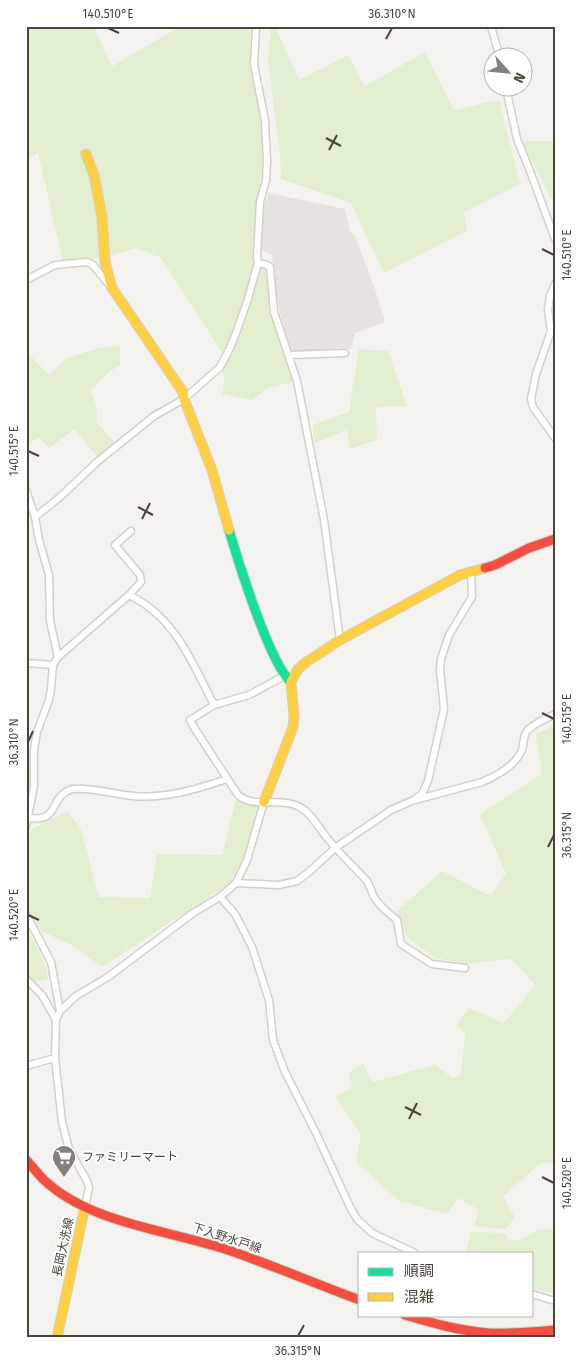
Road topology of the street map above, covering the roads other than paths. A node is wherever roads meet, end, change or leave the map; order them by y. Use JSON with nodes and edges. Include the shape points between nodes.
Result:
{"nodes":[{"id":1,"x":256,"y":26,"type":"edge"},
{"id":2,"x":491,"y":26,"type":"edge"},
{"id":3,"x":497,"y":48,"type":"edge"},
{"id":4,"x":508,"y":98,"type":"edge"},
{"id":5,"x":86,"y":154,"type":"dead end"},
{"id":6,"x":555,"y":239,"type":"edge"},
{"id":7,"x":258,"y":263,"type":"junction"},
{"id":8,"x":26,"y":280,"type":"edge"},
{"id":9,"x":555,"y":284,"type":"edge"},
{"id":10,"x":112,"y":288,"type":"junction"},
{"id":11,"x":345,"y":353,"type":"dead end"},
{"id":12,"x":289,"y":355,"type":"junction"},
{"id":13,"x":184,"y":399,"type":"junction"},
{"id":14,"x":555,"y":438,"type":"edge"},
{"id":15,"x":26,"y":490,"type":"edge"},
{"id":16,"x":35,"y":517,"type":"junction"},
{"id":17,"x":131,"y":531,"type":"dead end"},
{"id":18,"x":555,"y":539,"type":"edge"},
{"id":19,"x":471,"y":571,"type":"junction"},
{"id":20,"x":129,"y":595,"type":"junction"},
{"id":21,"x":340,"y":640,"type":"junction"},
{"id":22,"x":58,"y":657,"type":"junction"},
{"id":23,"x":26,"y":663,"type":"edge"},
{"id":24,"x":53,"y":665,"type":"junction"},
{"id":25,"x":288,"y":679,"type":"junction"},
{"id":26,"x":214,"y":705,"type":"junction"},
{"id":27,"x":555,"y":714,"type":"edge"},
{"id":28,"x":227,"y":779,"type":"junction"},
{"id":29,"x":414,"y":800,"type":"junction"},
{"id":30,"x":264,"y":802,"type":"junction"},
{"id":31,"x":28,"y":818,"type":"junction"},
{"id":32,"x":26,"y":826,"type":"edge"},
{"id":33,"x":335,"y":848,"type":"junction"},
{"id":34,"x":236,"y":883,"type":"junction"},
{"id":35,"x":220,"y":897,"type":"junction"},
{"id":36,"x":26,"y":914,"type":"edge"},
{"id":37,"x":465,"y":968,"type":"dead end"},
{"id":38,"x":26,"y":979,"type":"edge"},
{"id":39,"x":60,"y":1011,"type":"junction"},
{"id":40,"x":56,"y":1020,"type":"junction"},
{"id":41,"x":55,"y":1058,"type":"junction"},
{"id":42,"x":26,"y":1066,"type":"edge"},
{"id":43,"x":26,"y":1160,"type":"edge"},
{"id":44,"x":85,"y":1206,"type":"junction"},
{"id":45,"x":412,"y":1252,"type":"edge"},
{"id":46,"x":534,"y":1295,"type":"edge"},
{"id":47,"x":358,"y":1299,"type":"edge"},
{"id":48,"x":555,"y":1302,"type":"edge"},
{"id":49,"x":409,"y":1316,"type":"edge"},
{"id":50,"x":555,"y":1330,"type":"edge"},
{"id":51,"x":57,"y":1338,"type":"edge"}],
"edges":[{"from":1,"to":7,"type":"street","via":[[254,64],[265,121],[267,160],[260,202]]},
{"from":2,"to":3,"type":"street"},
{"from":4,"to":6,"type":"street","via":[[517,139]]},
{"from":5,"to":10,"type":"street","via":[[96,184],[105,262]]},
{"from":7,"to":12,"type":"street","via":[[270,267],[274,312]]},
{"from":7,"to":13,"type":"street","via":[[247,302],[220,367]]},
{"from":8,"to":10,"type":"street","via":[[55,266],[87,262]]},
{"from":9,"to":14,"type":"street","via":[[548,310],[551,331],[531,399]]},
{"from":10,"to":13,"type":"street","via":[[183,392]]},
{"from":11,"to":12,"type":"street"},
{"from":12,"to":21,"type":"street","via":[[324,520]]},
{"from":13,"to":16,"type":"street","via":[[154,416]]},
{"from":13,"to":25,"type":"street","via":[[212,470],[263,629]]},
{"from":15,"to":16,"type":"street"},
{"from":16,"to":22,"type":"street","via":[[49,575],[50,621]]},
{"from":17,"to":20,"type":"street","via":[[116,545],[141,578]]},
{"from":18,"to":19,"type":"street","via":[[495,565]]},
{"from":19,"to":21,"type":"street"},
{"from":19,"to":29,"type":"street","via":[[472,597],[449,635],[441,660],[444,709],[430,774],[422,794]]},
{"from":20,"to":22,"type":"street"},
{"from":20,"to":26,"type":"street","via":[[140,600],[175,632]]},
{"from":21,"to":25,"type":"street","via":[[305,663]]},
{"from":22,"to":24,"type":"street"},
{"from":23,"to":24,"type":"street"},
{"from":24,"to":31,"type":"street","via":[[51,689],[35,741],[34,786]]},
{"from":25,"to":26,"type":"street"},
{"from":25,"to":30,"type":"street","via":[[293,727]]},
{"from":26,"to":28,"type":"street","via":[[190,720]]},
{"from":27,"to":29,"type":"street","via":[[532,726],[518,757],[491,778]]},
{"from":28,"to":30,"type":"street","via":[[243,800]]},
{"from":28,"to":31,"type":"street","via":[[192,790],[155,796],[72,789],[60,796],[46,817]]},
{"from":29,"to":33,"type":"street","via":[[391,810]]},
{"from":30,"to":33,"type":"street","via":[[290,804],[305,810]]},
{"from":30,"to":34,"type":"street","via":[[248,860]]},
{"from":31,"to":32,"type":"street"},
{"from":33,"to":34,"type":"street","via":[[297,881],[279,885]]},
{"from":33,"to":37,"type":"street","via":[[366,880],[383,908],[397,920],[401,944],[432,964]]},
{"from":34,"to":35,"type":"street"},
{"from":35,"to":39,"type":"street","via":[[76,996]]},
{"from":35,"to":45,"type":"street","via":[[235,914],[252,947],[269,1000],[273,1040],[285,1072],[350,1207],[372,1233]]},
{"from":36,"to":39,"type":"street","via":[[51,962]]},
{"from":38,"to":40,"type":"street","via":[[42,995]]},
{"from":39,"to":40,"type":"street"},
{"from":40,"to":41,"type":"street"},
{"from":41,"to":42,"type":"street"},
{"from":41,"to":44,"type":"street","via":[[65,1137],[89,1188]]},
{"from":43,"to":44,"type":"street","name":"長岡大洗線","via":[[56,1190]]},
{"from":44,"to":47,"type":"street","name":"下入野水戸線","via":[[226,1250]]},
{"from":44,"to":51,"type":"street","name":"長岡大洗線"},
{"from":46,"to":48,"type":"street"},
{"from":49,"to":50,"type":"street","via":[[475,1331]]}]}
